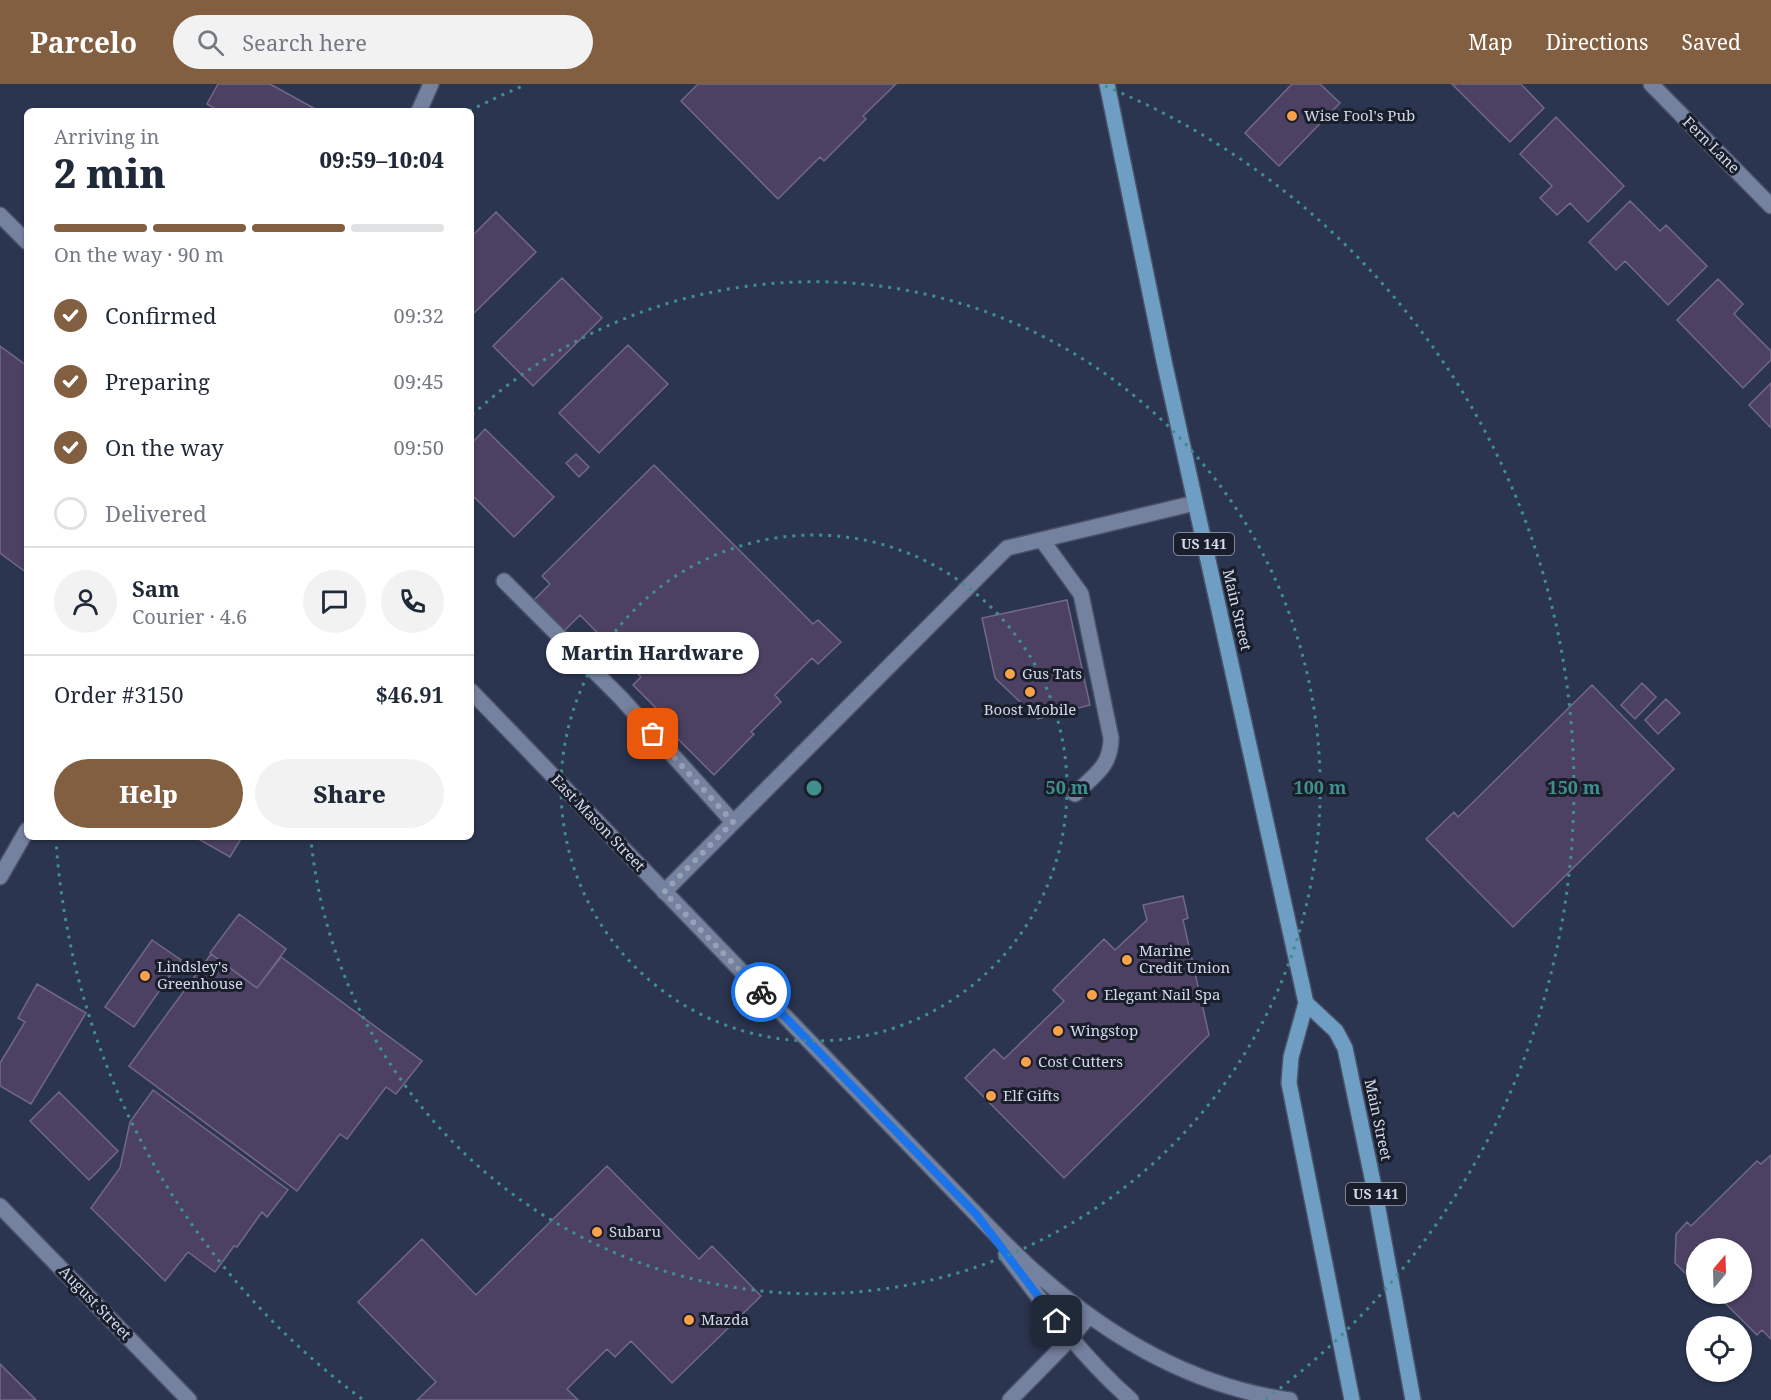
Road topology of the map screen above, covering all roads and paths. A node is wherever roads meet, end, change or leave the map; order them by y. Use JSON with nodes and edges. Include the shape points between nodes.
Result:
{"nodes":[{"id":1,"x":431,"y":84,"type":"edge"},
{"id":2,"x":1107,"y":84,"type":"edge"},
{"id":3,"x":1651,"y":84,"type":"edge"},
{"id":4,"x":420,"y":108,"type":"edge"},
{"id":5,"x":1771,"y":206,"type":"edge"},
{"id":6,"x":0,"y":215,"type":"edge"},
{"id":7,"x":24,"y":239,"type":"edge"},
{"id":8,"x":1195,"y":503,"type":"junction"},
{"id":9,"x":1042,"y":540,"type":"junction"},
{"id":10,"x":504,"y":582,"type":"dead end"},
{"id":11,"x":474,"y":694,"type":"edge"},
{"id":12,"x":1075,"y":794,"type":"dead end"},
{"id":13,"x":733,"y":822,"type":"junction"},
{"id":14,"x":24,"y":835,"type":"edge"},
{"id":15,"x":0,"y":877,"type":"edge"},
{"id":16,"x":664,"y":892,"type":"junction"},
{"id":17,"x":1306,"y":1003,"type":"junction"},
{"id":18,"x":0,"y":1206,"type":"edge"},
{"id":19,"x":976,"y":1214,"type":"junction"},
{"id":20,"x":1089,"y":1316,"type":"junction"},
{"id":21,"x":1070,"y":1339,"type":"junction"},
{"id":22,"x":189,"y":1400,"type":"edge"},
{"id":23,"x":1010,"y":1400,"type":"edge"},
{"id":24,"x":1131,"y":1400,"type":"edge"},
{"id":25,"x":1290,"y":1400,"type":"edge"},
{"id":26,"x":1352,"y":1400,"type":"edge"},
{"id":27,"x":1413,"y":1400,"type":"edge"}],
"edges":[{"from":1,"to":4,"type":"main road"},
{"from":2,"to":8,"type":"main road","name":"Main Street","number":"US 141"},
{"from":3,"to":5,"type":"main road","name":"Fern Lane"},
{"from":6,"to":7,"type":"main road"},
{"from":8,"to":9,"type":"main road"},
{"from":8,"to":17,"type":"main road","name":"Main Street","number":"US 141"},
{"from":9,"to":12,"type":"main road","via":[[1081,594],[1111,738],[1106,763]]},
{"from":9,"to":13,"type":"main road","via":[[1007,548]]},
{"from":10,"to":13,"type":"main road","via":[[621,698]]},
{"from":11,"to":16,"type":"main road","name":"East Mason Street"},
{"from":13,"to":16,"type":"main road"},
{"from":14,"to":15,"type":"main road"},
{"from":16,"to":19,"type":"main road","name":"East Mason Street"},
{"from":17,"to":26,"type":"main road","name":"Main Street","number":"US 141","via":[[1291,1058],[1289,1083]]},
{"from":17,"to":27,"type":"main road","name":"Main Street","number":"US 141","via":[[1336,1031],[1345,1048]]},
{"from":18,"to":22,"type":"main road","name":"August Street"},
{"from":19,"to":20,"type":"main road","name":"East Mason Street","via":[[1040,1277]]},
{"from":19,"to":21,"type":"main road","name":"East Mason Street"},
{"from":20,"to":21,"type":"main road"},
{"from":20,"to":25,"type":"main road","name":"East Mason Street","via":[[1177,1369],[1213,1382]]},
{"from":21,"to":23,"type":"main road"},
{"from":21,"to":24,"type":"main road","name":"East Mason Street"}]}
